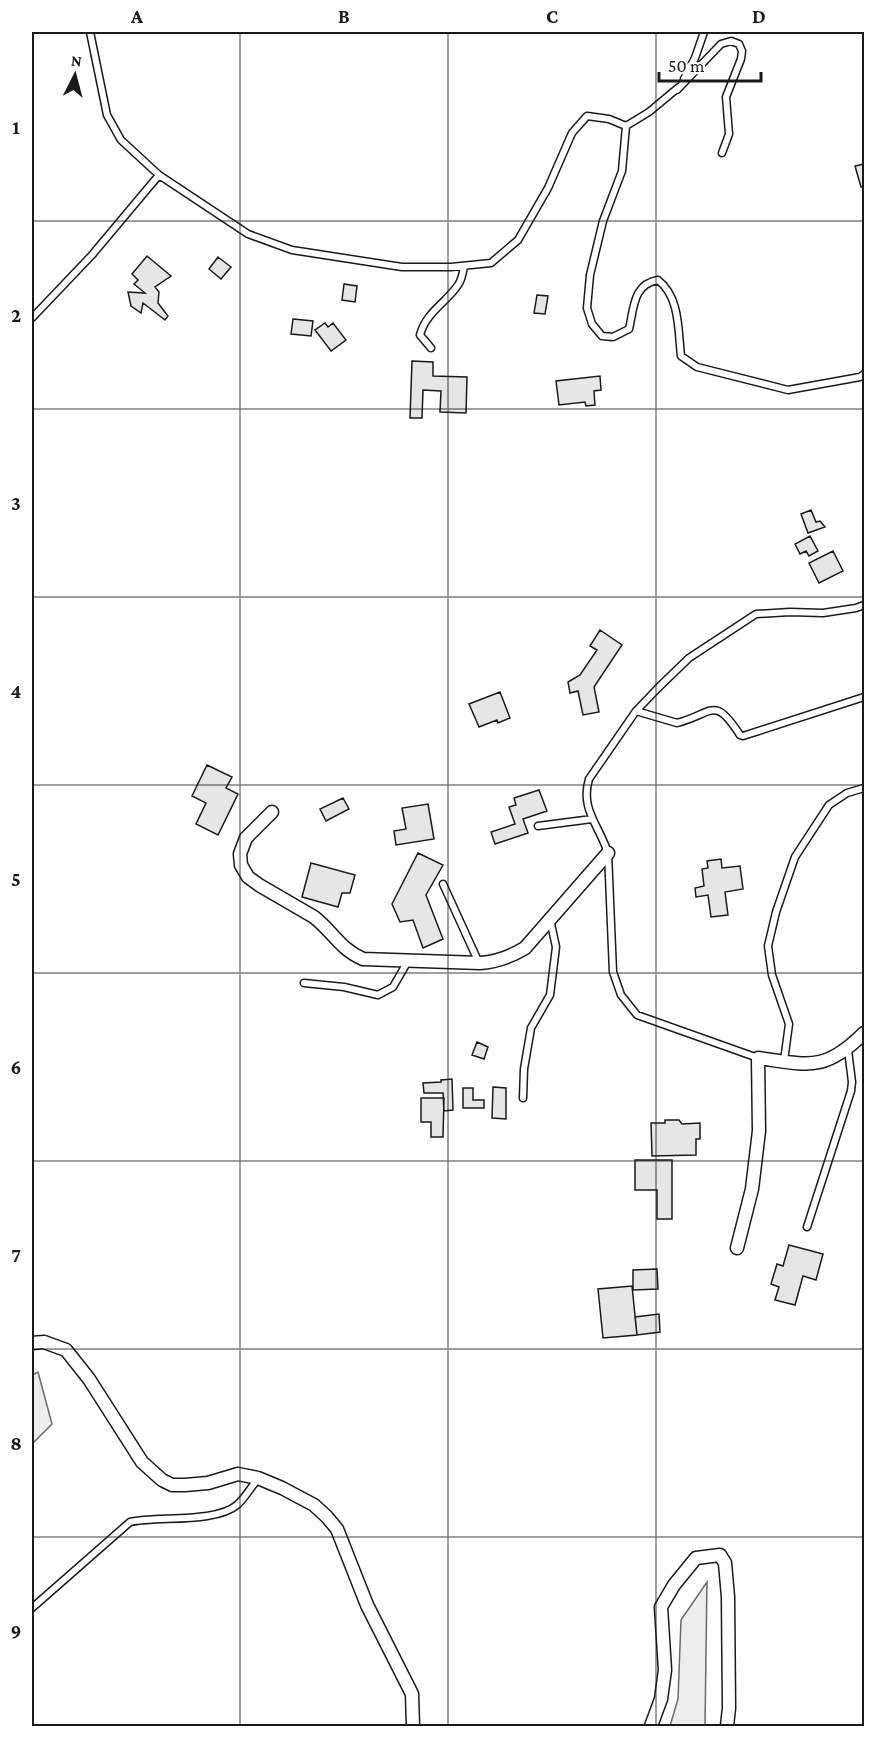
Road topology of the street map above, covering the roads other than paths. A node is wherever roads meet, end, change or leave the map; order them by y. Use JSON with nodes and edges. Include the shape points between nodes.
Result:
{"nodes":[{"id":1,"x":90,"y":32,"type":"edge"},
{"id":2,"x":704,"y":32,"type":"edge"},
{"id":3,"x":677,"y":90,"type":"junction"},
{"id":4,"x":626,"y":126,"type":"junction"},
{"id":5,"x":722,"y":153,"type":"dead end"},
{"id":6,"x":159,"y":176,"type":"junction"},
{"id":7,"x":464,"y":266,"type":"junction"},
{"id":8,"x":32,"y":318,"type":"edge"},
{"id":9,"x":431,"y":348,"type":"dead end"},
{"id":10,"x":864,"y":374,"type":"edge"},
{"id":11,"x":864,"y":604,"type":"edge"},
{"id":12,"x":864,"y":697,"type":"edge"},
{"id":13,"x":636,"y":711,"type":"junction"},
{"id":14,"x":864,"y":788,"type":"edge"},
{"id":15,"x":272,"y":812,"type":"dead end"},
{"id":16,"x":592,"y":819,"type":"junction"},
{"id":17,"x":537,"y":826,"type":"dead end"},
{"id":18,"x":608,"y":853,"type":"junction"},
{"id":19,"x":443,"y":884,"type":"dead end"},
{"id":20,"x":550,"y":918,"type":"junction"},
{"id":21,"x":408,"y":960,"type":"junction"},
{"id":22,"x":480,"y":963,"type":"junction"},
{"id":23,"x":304,"y":983,"type":"dead end"},
{"id":24,"x":864,"y":1033,"type":"edge"},
{"id":25,"x":848,"y":1050,"type":"junction"},
{"id":26,"x":758,"y":1058,"type":"junction"},
{"id":27,"x":784,"y":1062,"type":"junction"},
{"id":28,"x":523,"y":1098,"type":"dead end"},
{"id":29,"x":807,"y":1227,"type":"dead end"},
{"id":30,"x":737,"y":1248,"type":"dead end"},
{"id":31,"x":32,"y":1343,"type":"edge"},
{"id":32,"x":258,"y":1478,"type":"junction"},
{"id":33,"x":32,"y":1608,"type":"edge"},
{"id":34,"x":413,"y":1726,"type":"edge"},
{"id":35,"x":651,"y":1726,"type":"edge"},
{"id":36,"x":727,"y":1726,"type":"edge"}],
"edges":[{"from":1,"to":6,"type":"lane","via":[[107,115],[121,140]]},
{"from":2,"to":3,"type":"lane"},
{"from":3,"to":4,"type":"lane"},
{"from":3,"to":5,"type":"lane","via":[[721,44],[739,44],[741,59],[726,97],[729,134]]},
{"from":4,"to":7,"type":"lane","via":[[609,118],[587,116],[572,133],[548,188],[518,240],[491,263]]},
{"from":4,"to":10,"type":"lane","via":[[622,171],[603,221],[590,275],[587,308],[592,324],[602,336],[613,337],[629,329],[638,292],[647,282],[658,280],[668,287],[675,305],[681,356],[697,367],[788,390]]},
{"from":6,"to":7,"type":"lane","via":[[248,234],[292,250],[402,267]]},
{"from":6,"to":8,"type":"lane"},
{"from":7,"to":9,"type":"lane","via":[[459,283],[423,326],[420,335]]},
{"from":11,"to":13,"type":"lane","via":[[823,613],[756,614],[689,658]]},
{"from":12,"to":13,"type":"lane","via":[[743,736],[717,709],[677,723]]},
{"from":13,"to":16,"type":"lane","via":[[589,779],[585,792]]},
{"from":14,"to":27,"type":"lane","via":[[829,805],[795,857],[776,912],[768,946],[771,975],[789,1024]]},
{"from":15,"to":21,"type":"street","via":[[246,838],[240,854],[248,877],[314,917],[351,954],[363,959]]},
{"from":16,"to":17,"type":"lane"},
{"from":16,"to":18,"type":"lane"},
{"from":18,"to":20,"type":"street"},
{"from":18,"to":26,"type":"lane","via":[[613,972],[621,995],[637,1014]]},
{"from":19,"to":22,"type":"lane"},
{"from":20,"to":22,"type":"street","via":[[525,948],[495,962]]},
{"from":20,"to":28,"type":"lane","via":[[556,947],[550,995],[531,1028]]},
{"from":21,"to":22,"type":"street"},
{"from":21,"to":23,"type":"lane","via":[[393,987],[378,995]]},
{"from":24,"to":25,"type":"street"},
{"from":25,"to":27,"type":"street","via":[[825,1062]]},
{"from":25,"to":29,"type":"lane","via":[[851,1091]]},
{"from":26,"to":27,"type":"street"},
{"from":26,"to":30,"type":"street","via":[[759,1131],[752,1189]]},
{"from":31,"to":32,"type":"street","via":[[44,1342],[66,1350],[142,1462],[162,1480],[185,1485],[238,1474]]},
{"from":32,"to":33,"type":"lane","via":[[230,1509],[189,1518],[130,1522]]},
{"from":32,"to":34,"type":"street","via":[[314,1505],[337,1529],[367,1605],[412,1694]]},
{"from":35,"to":36,"type":"street","via":[[661,1699],[665,1670],[661,1607],[696,1558],[720,1555],[725,1563],[729,1597]]}]}
